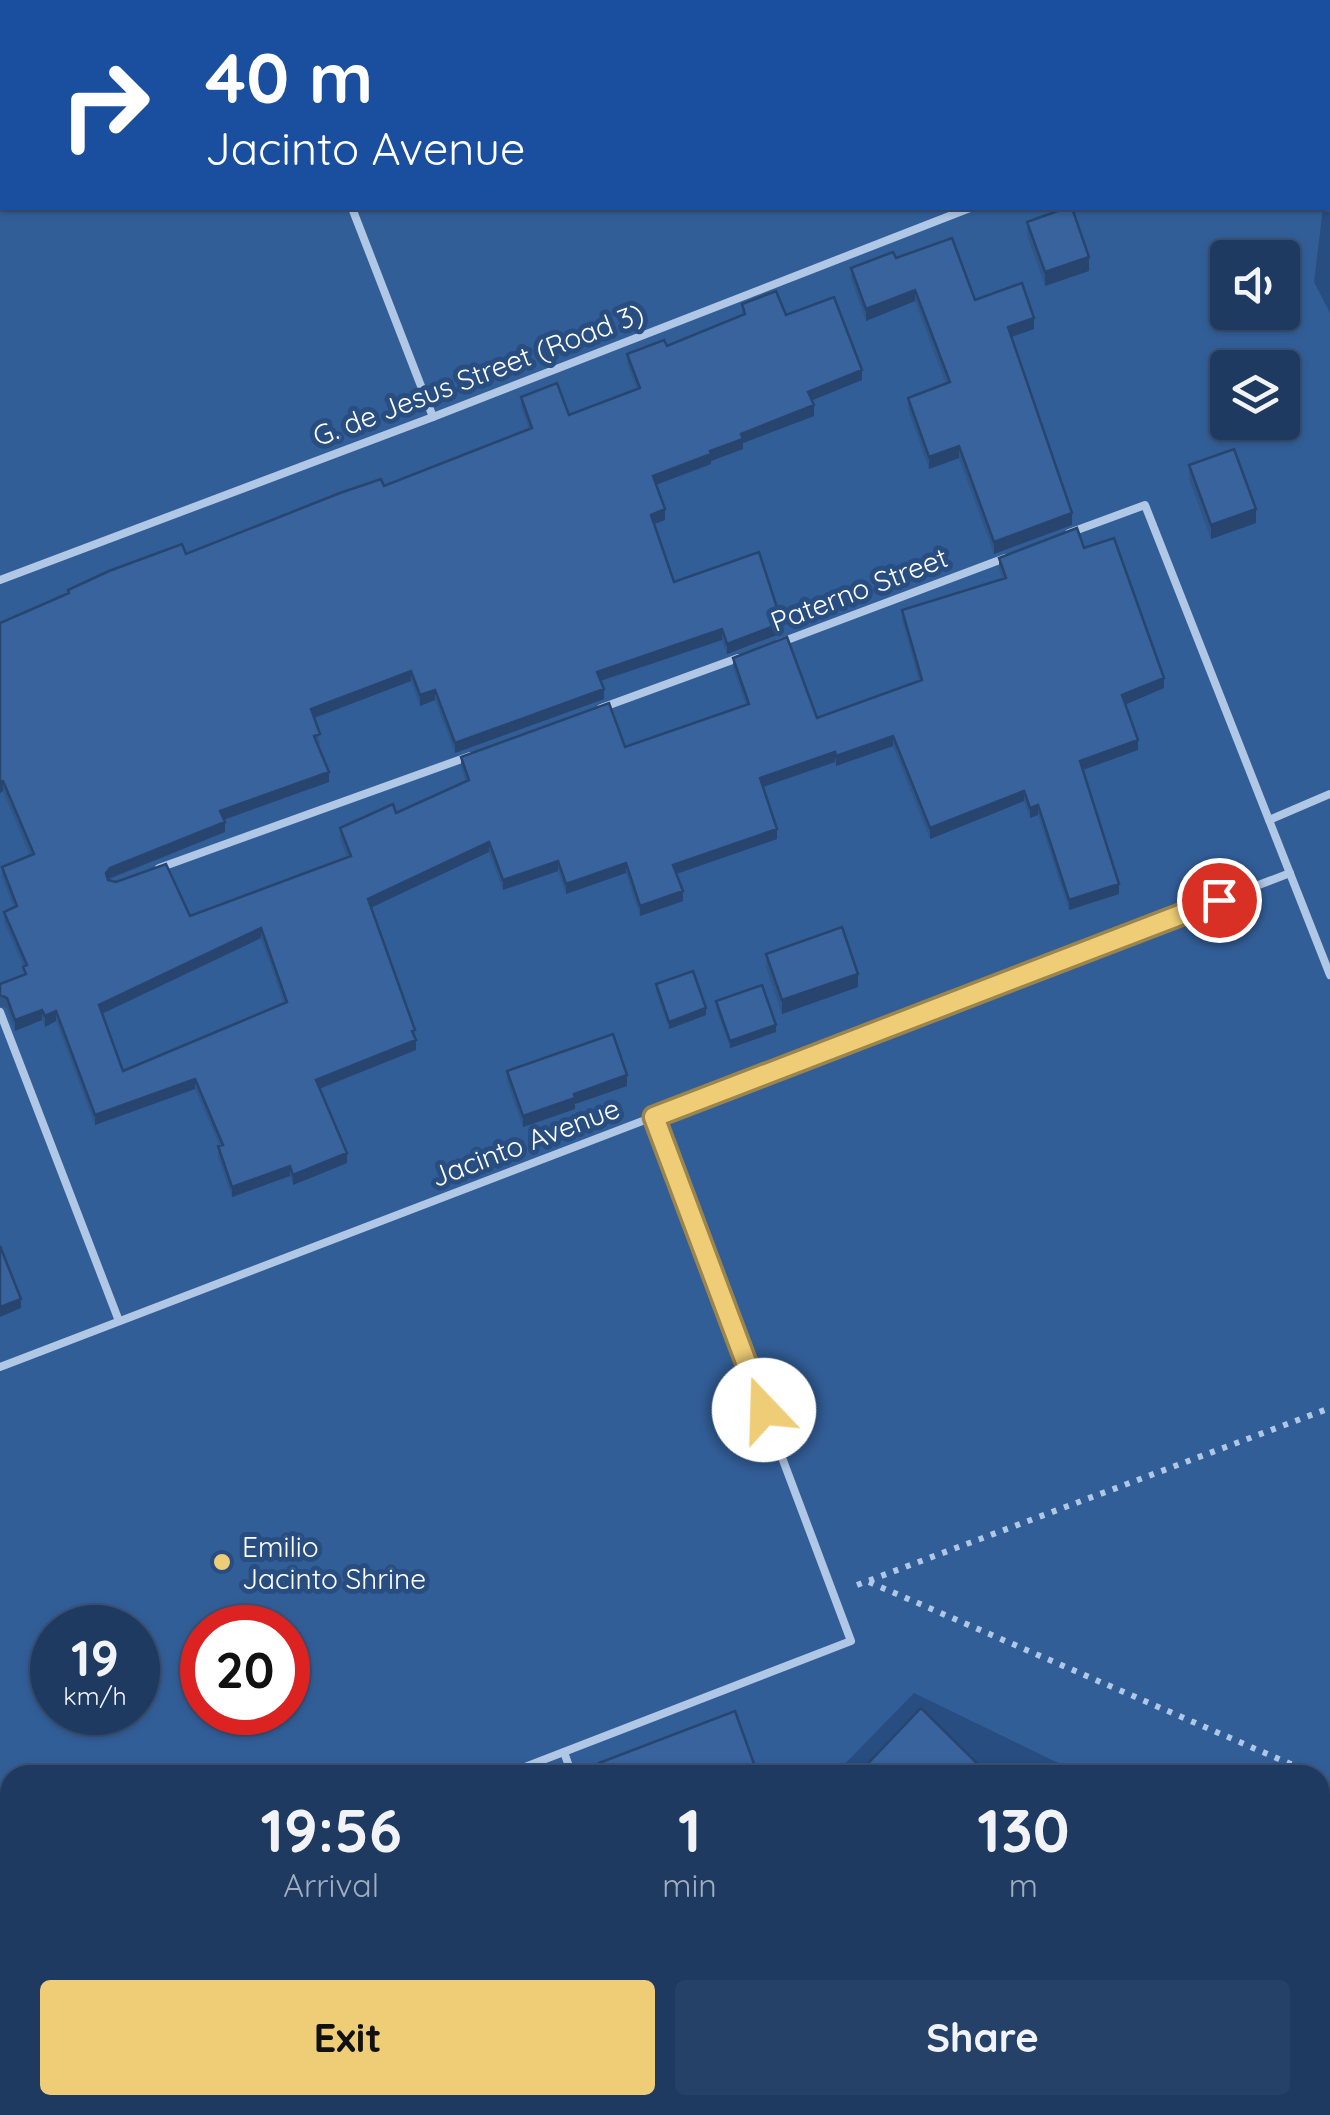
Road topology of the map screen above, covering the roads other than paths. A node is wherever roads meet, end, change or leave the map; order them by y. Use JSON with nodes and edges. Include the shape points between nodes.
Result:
{"nodes":[{"id":1,"x":353,"y":210,"type":"edge"},
{"id":2,"x":965,"y":210,"type":"edge"},
{"id":3,"x":433,"y":416,"type":"junction"},
{"id":4,"x":1054,"y":539,"type":"edge"},
{"id":5,"x":1018,"y":553,"type":"edge"},
{"id":6,"x":0,"y":580,"type":"edge"},
{"id":7,"x":762,"y":649,"type":"edge"},
{"id":8,"x":744,"y":656,"type":"edge"},
{"id":9,"x":596,"y":710,"type":"edge"},
{"id":10,"x":485,"y":750,"type":"edge"},
{"id":11,"x":1330,"y":794,"type":"edge"},
{"id":12,"x":1269,"y":820,"type":"junction"},
{"id":13,"x":150,"y":871,"type":"edge"},
{"id":14,"x":1290,"y":873,"type":"junction"},
{"id":15,"x":1330,"y":975,"type":"edge"},
{"id":16,"x":0,"y":1012,"type":"edge"},
{"id":17,"x":654,"y":1117,"type":"junction"},
{"id":18,"x":119,"y":1321,"type":"junction"},
{"id":19,"x":0,"y":1367,"type":"edge"},
{"id":20,"x":564,"y":1752,"type":"junction"},
{"id":21,"x":530,"y":1765,"type":"edge"},
{"id":22,"x":569,"y":1765,"type":"edge"}],
"edges":[{"from":1,"to":3,"type":"lane"},
{"from":2,"to":3,"type":"lane","name":"G. de Jesus Street (Road 3)"},
{"from":3,"to":6,"type":"lane","name":"G. de Jesus Street (Road 3)"},
{"from":4,"to":12,"type":"lane","via":[[1145,505]]},
{"from":5,"to":7,"type":"lane","name":"Paterno Street"},
{"from":8,"to":9,"type":"lane","name":"Paterno Street"},
{"from":10,"to":13,"type":"lane"},
{"from":11,"to":12,"type":"lane"},
{"from":12,"to":14,"type":"lane"},
{"from":14,"to":15,"type":"lane"},
{"from":14,"to":17,"type":"lane","name":"Jacinto Avenue"},
{"from":16,"to":18,"type":"lane"},
{"from":17,"to":18,"type":"lane","name":"Jacinto Avenue"},
{"from":17,"to":20,"type":"lane","via":[[850,1641]]},
{"from":18,"to":19,"type":"lane","name":"Jacinto Avenue"},
{"from":20,"to":21,"type":"lane"},
{"from":20,"to":22,"type":"lane"}]}
